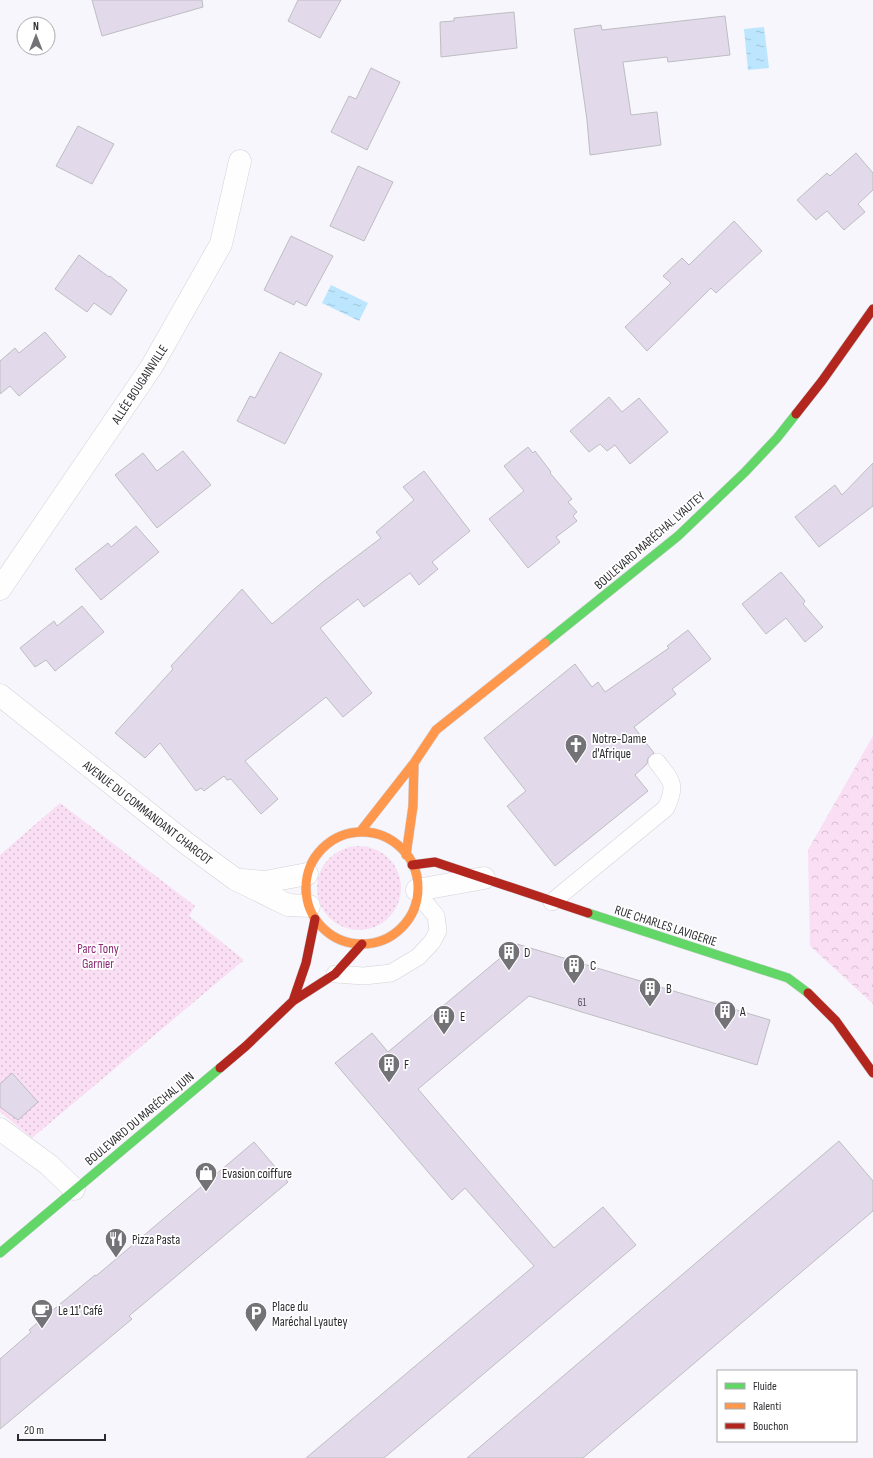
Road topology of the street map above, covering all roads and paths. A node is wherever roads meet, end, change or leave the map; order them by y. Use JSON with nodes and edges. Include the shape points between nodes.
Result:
{"nodes":[{"id":1,"x":240,"y":161,"type":"dead end"},
{"id":2,"x":873,"y":309,"type":"edge"},
{"id":3,"x":0,"y":589,"type":"edge"},
{"id":4,"x":0,"y":695,"type":"edge"},
{"id":5,"x":414,"y":762,"type":"junction"},
{"id":6,"x":657,"y":762,"type":"dead end"},
{"id":7,"x":360,"y":832,"type":"junction"},
{"id":8,"x":406,"y":855,"type":"junction"},
{"id":9,"x":412,"y":865,"type":"junction"},
{"id":10,"x":307,"y":874,"type":"junction"},
{"id":11,"x":484,"y":878,"type":"junction"},
{"id":12,"x":235,"y":879,"type":"junction"},
{"id":13,"x":417,"y":892,"type":"junction"},
{"id":14,"x":552,"y":902,"type":"junction"},
{"id":15,"x":312,"y":913,"type":"junction"},
{"id":16,"x":362,"y":944,"type":"junction"},
{"id":17,"x":335,"y":974,"type":"junction"},
{"id":18,"x":293,"y":1001,"type":"junction"},
{"id":19,"x":873,"y":1073,"type":"edge"},
{"id":20,"x":0,"y":1129,"type":"edge"},
{"id":21,"x":74,"y":1189,"type":"junction"},
{"id":22,"x":0,"y":1253,"type":"edge"}],
"edges":[{"from":1,"to":3,"type":"street","name":"ALLÉE BOUGAINVILLE","via":[[221,244],[152,366]]},
{"from":2,"to":5,"type":"main road","name":"BOULEVARD MARÉCHAL LYAUTEY","via":[[777,438],[745,472],[678,536],[436,730]]},
{"from":4,"to":12,"type":"street","name":"AVENUE DU COMMANDANT CHARCOT"},
{"from":5,"to":7,"type":"main road","name":"BOULEVARD MARÉCHAL LYAUTEY"},
{"from":5,"to":8,"type":"main road","via":[[413,806]]},
{"from":6,"to":14,"type":"lane","via":[[672,782],[672,795],[666,808]]},
{"from":7,"to":8,"type":"main road","via":[[386,837]]},
{"from":7,"to":10,"type":"main road","via":[[342,835],[326,844],[314,858]]},
{"from":8,"to":9,"type":"main road"},
{"from":9,"to":11,"type":"main road","name":"RUE CHARLES LAVIGERIE","via":[[435,862]]},
{"from":9,"to":13,"type":"main road","via":[[417,879]]},
{"from":10,"to":12,"type":"street","via":[[265,882]]},
{"from":10,"to":15,"type":"main road","via":[[306,891]]},
{"from":11,"to":13,"type":"street"},
{"from":11,"to":14,"type":"main road","name":"RUE CHARLES LAVIGERIE"},
{"from":12,"to":15,"type":"street","name":"AVENUE DU COMMANDANT CHARCOT","via":[[288,905]]},
{"from":13,"to":16,"type":"main road","via":[[413,909],[405,923],[393,934],[378,941]]},
{"from":13,"to":17,"type":"lane","via":[[436,916],[438,930],[432,942],[418,957],[391,973],[364,976]]},
{"from":14,"to":19,"type":"main road","name":"RUE CHARLES LAVIGERIE","via":[[788,978],[806,990],[840,1024]]},
{"from":15,"to":16,"type":"main road","via":[[328,933],[344,941]]},
{"from":15,"to":18,"type":"main road","via":[[306,963]]},
{"from":16,"to":17,"type":"main road","name":"BOULEVARD DU MARÉCHAL JUIN"},
{"from":17,"to":18,"type":"main road","name":"BOULEVARD DU MARÉCHAL JUIN"},
{"from":18,"to":21,"type":"main road","name":"BOULEVARD DU MARÉCHAL JUIN","via":[[246,1046]]},
{"from":20,"to":21,"type":"street","via":[[49,1165]]},
{"from":21,"to":22,"type":"main road","name":"BOULEVARD DU MARÉCHAL JUIN"}]}
